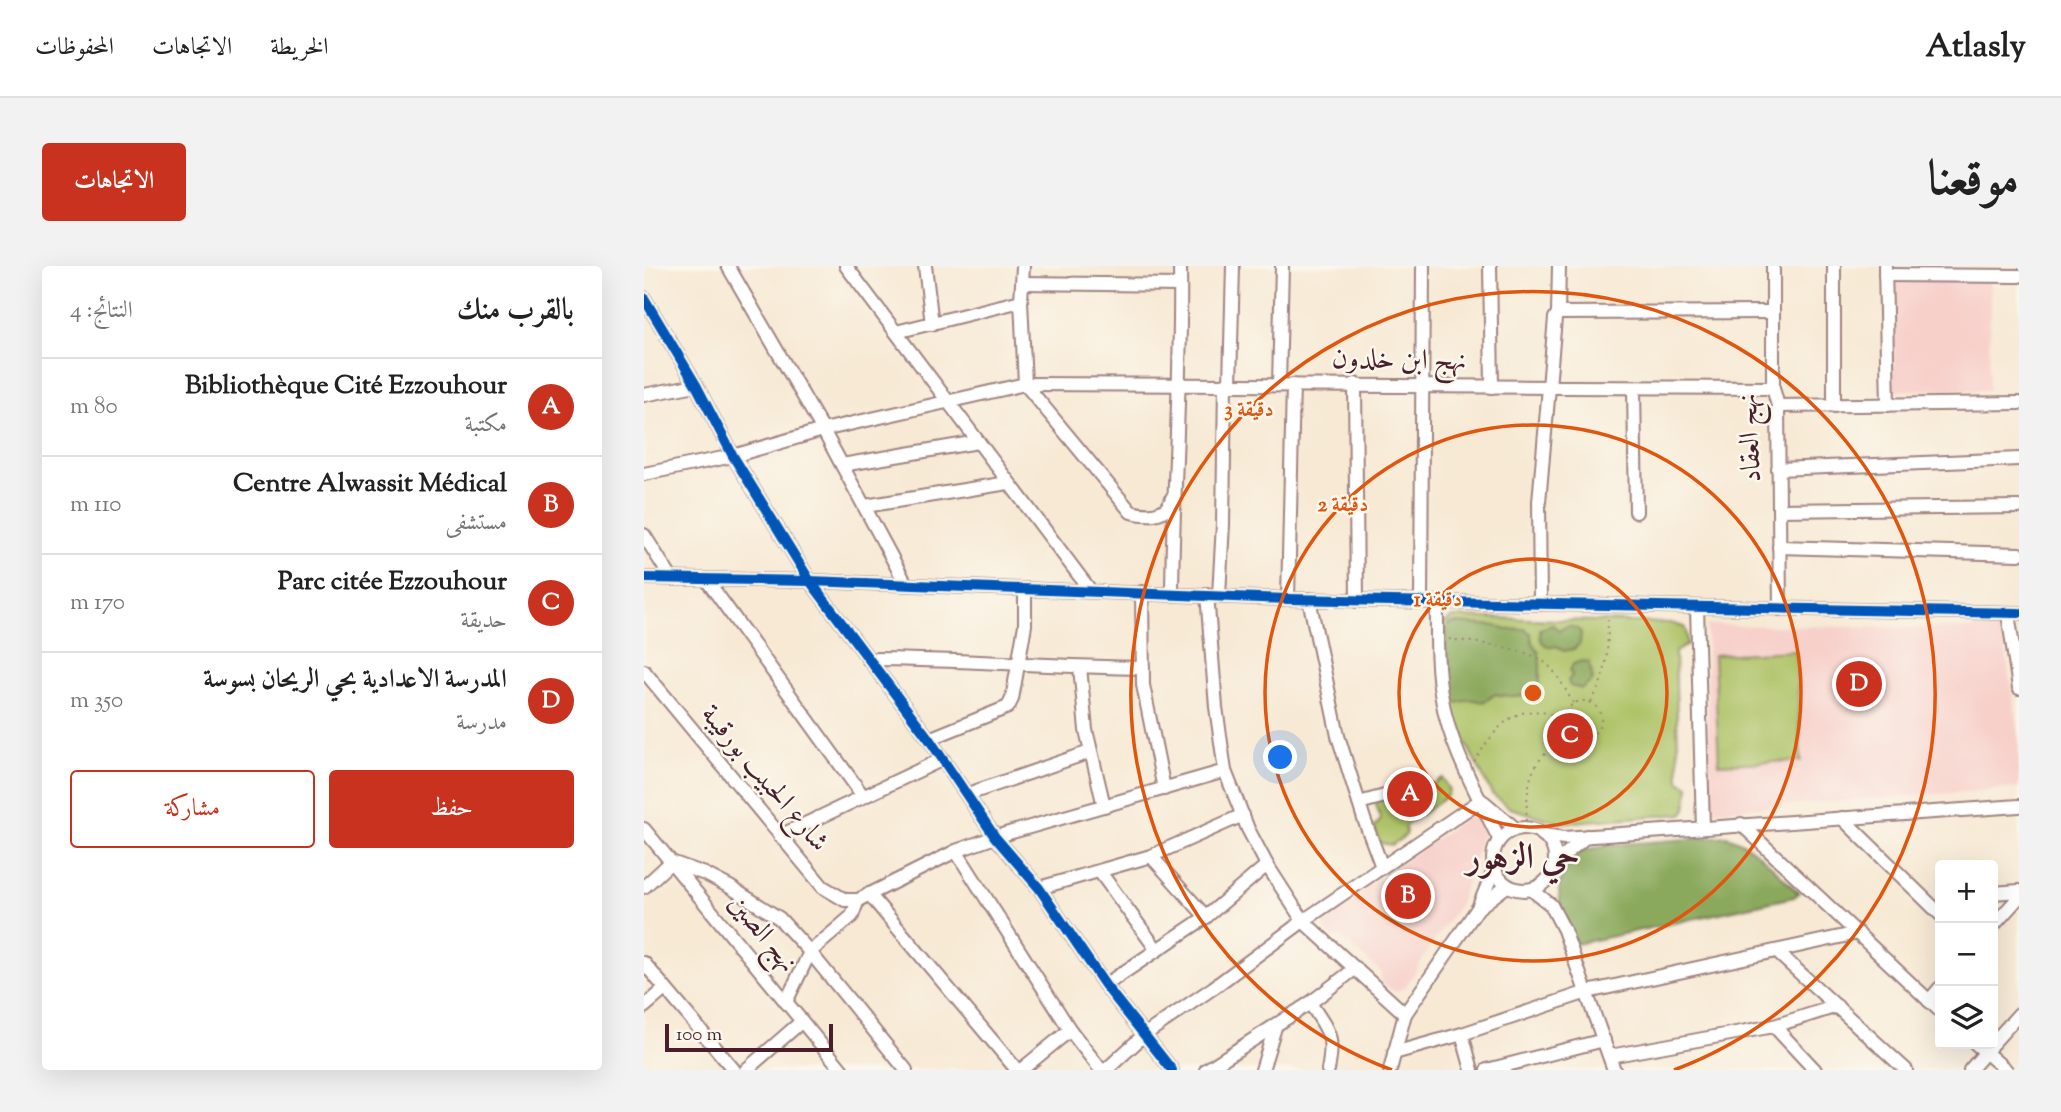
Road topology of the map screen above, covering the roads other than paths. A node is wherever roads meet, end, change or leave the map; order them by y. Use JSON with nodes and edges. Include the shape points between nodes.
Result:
{"nodes":[{"id":1,"x":728,"y":266,"type":"edge"},
{"id":2,"x":846,"y":266,"type":"edge"},
{"id":3,"x":925,"y":266,"type":"edge"},
{"id":4,"x":1024,"y":266,"type":"edge"},
{"id":5,"x":1180,"y":266,"type":"edge"},
{"id":6,"x":1233,"y":266,"type":"edge"},
{"id":7,"x":1282,"y":266,"type":"edge"},
{"id":8,"x":1423,"y":266,"type":"edge"},
{"id":9,"x":1490,"y":266,"type":"edge"},
{"id":10,"x":1559,"y":266,"type":"edge"},
{"id":11,"x":1773,"y":266,"type":"edge"},
{"id":12,"x":1835,"y":266,"type":"edge"},
{"id":13,"x":1885,"y":271,"type":"edge"},
{"id":14,"x":2019,"y":276,"type":"edge"},
{"id":15,"x":1023,"y":284,"type":"junction"},
{"id":16,"x":1180,"y":285,"type":"junction"},
{"id":17,"x":644,"y":298,"type":"edge"},
{"id":18,"x":1021,"y":302,"type":"junction"},
{"id":19,"x":1772,"y":312,"type":"junction"},
{"id":20,"x":1558,"y":313,"type":"junction"},
{"id":21,"x":648,"y":314,"type":"edge"},
{"id":22,"x":932,"y":324,"type":"junction"},
{"id":23,"x":896,"y":332,"type":"junction"},
{"id":24,"x":1025,"y":384,"type":"junction"},
{"id":25,"x":1228,"y":384,"type":"junction"},
{"id":26,"x":1286,"y":384,"type":"junction"},
{"id":27,"x":1355,"y":384,"type":"junction"},
{"id":28,"x":696,"y":385,"type":"junction"},
{"id":29,"x":1177,"y":385,"type":"junction"},
{"id":30,"x":1423,"y":385,"type":"junction"},
{"id":31,"x":1492,"y":387,"type":"junction"},
{"id":32,"x":1550,"y":387,"type":"junction"},
{"id":33,"x":1773,"y":388,"type":"junction"},
{"id":34,"x":1634,"y":389,"type":"junction"},
{"id":35,"x":644,"y":396,"type":"edge"},
{"id":36,"x":950,"y":402,"type":"junction"},
{"id":37,"x":2019,"y":403,"type":"edge"},
{"id":38,"x":1888,"y":405,"type":"junction"},
{"id":39,"x":1778,"y":406,"type":"junction"},
{"id":40,"x":1834,"y":406,"type":"junction"},
{"id":41,"x":823,"y":430,"type":"junction"},
{"id":42,"x":978,"y":442,"type":"junction"},
{"id":43,"x":733,"y":456,"type":"junction"},
{"id":44,"x":2019,"y":459,"type":"edge"},
{"id":45,"x":842,"y":465,"type":"junction"},
{"id":46,"x":1778,"y":469,"type":"junction"},
{"id":47,"x":644,"y":474,"type":"edge"},
{"id":48,"x":1008,"y":483,"type":"junction"},
{"id":49,"x":1173,"y":496,"type":"junction"},
{"id":50,"x":865,"y":506,"type":"junction"},
{"id":51,"x":2019,"y":507,"type":"edge"},
{"id":52,"x":1779,"y":510,"type":"junction"},
{"id":53,"x":1636,"y":512,"type":"dead end"},
{"id":54,"x":644,"y":535,"type":"edge"},
{"id":55,"x":1779,"y":547,"type":"junction"},
{"id":56,"x":2019,"y":554,"type":"edge"},
{"id":57,"x":644,"y":578,"type":"edge"},
{"id":58,"x":671,"y":578,"type":"junction"},
{"id":59,"x":706,"y":579,"type":"junction"},
{"id":60,"x":810,"y":581,"type":"junction"},
{"id":61,"x":906,"y":584,"type":"junction"},
{"id":62,"x":1025,"y":590,"type":"junction"},
{"id":63,"x":1090,"y":590,"type":"junction"},
{"id":64,"x":1142,"y":592,"type":"junction"},
{"id":65,"x":1172,"y":593,"type":"junction"},
{"id":66,"x":1213,"y":595,"type":"junction"},
{"id":67,"x":1287,"y":599,"type":"junction"},
{"id":68,"x":1309,"y":599,"type":"junction"},
{"id":69,"x":1357,"y":601,"type":"junction"},
{"id":70,"x":1421,"y":601,"type":"junction"},
{"id":71,"x":1437,"y":602,"type":"junction"},
{"id":72,"x":1540,"y":604,"type":"junction"},
{"id":73,"x":1697,"y":607,"type":"junction"},
{"id":74,"x":1780,"y":609,"type":"junction"},
{"id":75,"x":2013,"y":613,"type":"edge"},
{"id":76,"x":868,"y":659,"type":"junction"},
{"id":77,"x":1018,"y":663,"type":"junction"},
{"id":78,"x":1080,"y":667,"type":"junction"},
{"id":79,"x":1143,"y":668,"type":"junction"},
{"id":80,"x":644,"y":671,"type":"edge"},
{"id":81,"x":2019,"y":688,"type":"edge"},
{"id":82,"x":929,"y":739,"type":"junction"},
{"id":83,"x":1090,"y":752,"type":"junction"},
{"id":84,"x":943,"y":759,"type":"junction"},
{"id":85,"x":1225,"y":771,"type":"junction"},
{"id":86,"x":1164,"y":789,"type":"junction"},
{"id":87,"x":1403,"y":791,"type":"dead end"},
{"id":88,"x":968,"y":794,"type":"junction"},
{"id":89,"x":863,"y":796,"type":"junction"},
{"id":90,"x":1480,"y":800,"type":"junction"},
{"id":91,"x":1359,"y":803,"type":"junction"},
{"id":92,"x":1104,"y":806,"type":"junction"},
{"id":93,"x":2019,"y":806,"type":"edge"},
{"id":94,"x":1243,"y":815,"type":"junction"},
{"id":95,"x":1842,"y":818,"type":"junction"},
{"id":96,"x":1741,"y":824,"type":"junction"},
{"id":97,"x":1521,"y":828,"type":"junction"},
{"id":98,"x":1703,"y":828,"type":"junction"},
{"id":99,"x":644,"y":830,"type":"edge"},
{"id":100,"x":1543,"y":835,"type":"junction"},
{"id":101,"x":780,"y":836,"type":"junction"},
{"id":102,"x":995,"y":836,"type":"junction"},
{"id":103,"x":1587,"y":836,"type":"junction"},
{"id":104,"x":1499,"y":839,"type":"junction"},
{"id":105,"x":956,"y":850,"type":"junction"},
{"id":106,"x":1151,"y":856,"type":"junction"},
{"id":107,"x":671,"y":862,"type":"junction"},
{"id":108,"x":1555,"y":863,"type":"junction"},
{"id":109,"x":1267,"y":865,"type":"junction"},
{"id":110,"x":1382,"y":867,"type":"junction"},
{"id":111,"x":1494,"y":870,"type":"junction"},
{"id":112,"x":1100,"y":872,"type":"junction"},
{"id":113,"x":1549,"y":878,"type":"junction"},
{"id":114,"x":1507,"y":886,"type":"junction"},
{"id":115,"x":644,"y":887,"type":"edge"},
{"id":116,"x":1039,"y":888,"type":"junction"},
{"id":117,"x":1532,"y":890,"type":"junction"},
{"id":118,"x":2019,"y":891,"type":"edge"},
{"id":119,"x":1998,"y":893,"type":"edge"},
{"id":120,"x":864,"y":897,"type":"junction"},
{"id":121,"x":2019,"y":897,"type":"edge"},
{"id":122,"x":1935,"y":899,"type":"edge"},
{"id":123,"x":1925,"y":900,"type":"junction"},
{"id":124,"x":1551,"y":905,"type":"junction"},
{"id":125,"x":1478,"y":908,"type":"junction"},
{"id":126,"x":1935,"y":909,"type":"edge"},
{"id":127,"x":1206,"y":917,"type":"junction"},
{"id":128,"x":1303,"y":921,"type":"junction"},
{"id":129,"x":1996,"y":923,"type":"edge"},
{"id":130,"x":1858,"y":933,"type":"junction"},
{"id":131,"x":1157,"y":950,"type":"junction"},
{"id":132,"x":810,"y":952,"type":"junction"},
{"id":133,"x":1777,"y":952,"type":"junction"},
{"id":134,"x":644,"y":963,"type":"edge"},
{"id":135,"x":1356,"y":968,"type":"junction"},
{"id":136,"x":1105,"y":985,"type":"junction"},
{"id":137,"x":665,"y":989,"type":"junction"},
{"id":138,"x":1587,"y":992,"type":"junction"},
{"id":139,"x":1935,"y":994,"type":"edge"},
{"id":140,"x":1930,"y":1001,"type":"junction"},
{"id":141,"x":786,"y":1002,"type":"junction"},
{"id":142,"x":1310,"y":1003,"type":"junction"},
{"id":143,"x":1837,"y":1006,"type":"junction"},
{"id":144,"x":1935,"y":1006,"type":"edge"},
{"id":145,"x":644,"y":1007,"type":"edge"},
{"id":146,"x":1405,"y":1014,"type":"junction"},
{"id":147,"x":2019,"y":1014,"type":"edge"},
{"id":148,"x":801,"y":1022,"type":"junction"},
{"id":149,"x":1276,"y":1024,"type":"junction"},
{"id":150,"x":1774,"y":1026,"type":"junction"},
{"id":151,"x":1070,"y":1030,"type":"junction"},
{"id":152,"x":1462,"y":1034,"type":"junction"},
{"id":153,"x":1998,"y":1034,"type":"edge"},
{"id":154,"x":1144,"y":1035,"type":"junction"},
{"id":155,"x":1604,"y":1040,"type":"junction"},
{"id":156,"x":1984,"y":1049,"type":"edge"},
{"id":157,"x":1988,"y":1049,"type":"edge"},
{"id":158,"x":1394,"y":1053,"type":"junction"},
{"id":159,"x":1610,"y":1056,"type":"junction"},
{"id":160,"x":734,"y":1070,"type":"edge"},
{"id":161,"x":746,"y":1070,"type":"edge"},
{"id":162,"x":842,"y":1070,"type":"edge"},
{"id":163,"x":906,"y":1070,"type":"edge"},
{"id":164,"x":1019,"y":1070,"type":"edge"},
{"id":165,"x":1101,"y":1070,"type":"edge"},
{"id":166,"x":1106,"y":1070,"type":"edge"},
{"id":167,"x":1172,"y":1070,"type":"edge"},
{"id":168,"x":1206,"y":1070,"type":"edge"},
{"id":169,"x":1262,"y":1070,"type":"edge"},
{"id":170,"x":1328,"y":1070,"type":"edge"},
{"id":171,"x":1390,"y":1070,"type":"edge"},
{"id":172,"x":1472,"y":1070,"type":"edge"},
{"id":173,"x":1487,"y":1070,"type":"edge"},
{"id":174,"x":1614,"y":1070,"type":"edge"},
{"id":175,"x":1815,"y":1070,"type":"edge"},
{"id":176,"x":1906,"y":1070,"type":"edge"},
{"id":177,"x":1970,"y":1070,"type":"edge"},
{"id":178,"x":2006,"y":1070,"type":"edge"}],
"edges":[{"from":1,"to":41,"type":"street"},
{"from":2,"to":23,"type":"street"},
{"from":3,"to":22,"type":"street"},
{"from":4,"to":15,"type":"street"},
{"from":5,"to":16,"type":"street"},
{"from":6,"to":25,"type":"street"},
{"from":7,"to":26,"type":"street"},
{"from":8,"to":30,"type":"street"},
{"from":9,"to":31,"type":"street"},
{"from":10,"to":20,"type":"street"},
{"from":11,"to":19,"type":"street","name":"نهج العقاد"},
{"from":12,"to":40,"type":"street"},
{"from":13,"to":14,"type":"street"},
{"from":13,"to":38,"type":"street"},
{"from":15,"to":16,"type":"street"},
{"from":15,"to":18,"type":"street"},
{"from":16,"to":29,"type":"street"},
{"from":17,"to":21,"type":"street"},
{"from":18,"to":22,"type":"street"},
{"from":18,"to":24,"type":"street"},
{"from":19,"to":20,"type":"street"},
{"from":19,"to":33,"type":"street","name":"نهج العقاد"},
{"from":20,"to":32,"type":"street"},
{"from":21,"to":28,"type":"street"},
{"from":22,"to":23,"type":"street"},
{"from":23,"to":36,"type":"street"},
{"from":24,"to":29,"type":"street","name":"نهج ابن خلدون"},
{"from":24,"to":36,"type":"street","name":"نهج ابن خلدون"},
{"from":24,"to":49,"type":"street","via":[[1130,512],[1166,511]]},
{"from":25,"to":26,"type":"street","name":"نهج ابن خلدون"},
{"from":25,"to":29,"type":"street","name":"نهج ابن خلدون"},
{"from":25,"to":66,"type":"street","via":[[1223,524]]},
{"from":26,"to":27,"type":"street","name":"نهج ابن خلدون"},
{"from":26,"to":67,"type":"street"},
{"from":27,"to":30,"type":"street","name":"نهج ابن خلدون"},
{"from":27,"to":69,"type":"street"},
{"from":28,"to":35,"type":"street"},
{"from":28,"to":43,"type":"street"},
{"from":29,"to":49,"type":"street"},
{"from":30,"to":31,"type":"street","name":"نهج ابن خلدون"},
{"from":30,"to":70,"type":"street"},
{"from":31,"to":32,"type":"street","name":"نهج ابن خلدون"},
{"from":32,"to":34,"type":"street","name":"نهج ابن خلدون"},
{"from":32,"to":72,"type":"street","via":[[1539,502]]},
{"from":33,"to":34,"type":"street","name":"نهج ابن خلدون"},
{"from":33,"to":39,"type":"street","name":"نهج العقاد"},
{"from":34,"to":53,"type":"street"},
{"from":36,"to":41,"type":"street","name":"نهج ابن خلدون"},
{"from":36,"to":42,"type":"street"},
{"from":37,"to":38,"type":"street"},
{"from":38,"to":40,"type":"street"},
{"from":39,"to":40,"type":"street"},
{"from":39,"to":46,"type":"street","name":"نهج العقاد"},
{"from":41,"to":43,"type":"street","name":"نهج ابن خلدون"},
{"from":41,"to":45,"type":"street"},
{"from":42,"to":45,"type":"street"},
{"from":42,"to":48,"type":"street"},
{"from":43,"to":47,"type":"street","name":"نهج ابن خلدون"},
{"from":43,"to":60,"type":"street"},
{"from":44,"to":46,"type":"street"},
{"from":45,"to":50,"type":"street"},
{"from":46,"to":52,"type":"street","name":"نهج العقاد"},
{"from":48,"to":50,"type":"street"},
{"from":48,"to":63,"type":"street"},
{"from":49,"to":65,"type":"street"},
{"from":50,"to":61,"type":"street"},
{"from":51,"to":52,"type":"street"},
{"from":52,"to":55,"type":"street","name":"نهج العقاد"},
{"from":54,"to":58,"type":"street"},
{"from":55,"to":56,"type":"street"},
{"from":55,"to":74,"type":"street","name":"نهج العقاد"},
{"from":57,"to":58,"type":"street"},
{"from":58,"to":59,"type":"street"},
{"from":59,"to":60,"type":"street"},
{"from":59,"to":89,"type":"street"},
{"from":60,"to":61,"type":"street"},
{"from":60,"to":76,"type":"street"},
{"from":61,"to":62,"type":"street"},
{"from":62,"to":63,"type":"street"},
{"from":62,"to":77,"type":"street"},
{"from":63,"to":64,"type":"street"},
{"from":64,"to":65,"type":"street"},
{"from":64,"to":79,"type":"street"},
{"from":65,"to":66,"type":"street"},
{"from":66,"to":67,"type":"street"},
{"from":66,"to":85,"type":"street","via":[[1216,707]]},
{"from":67,"to":68,"type":"street"},
{"from":68,"to":69,"type":"street"},
{"from":68,"to":91,"type":"street","via":[[1338,736]]},
{"from":69,"to":70,"type":"street"},
{"from":70,"to":71,"type":"street"},
{"from":71,"to":72,"type":"street"},
{"from":71,"to":90,"type":"street","via":[[1442,702]]},
{"from":72,"to":73,"type":"street"},
{"from":73,"to":74,"type":"street"},
{"from":73,"to":98,"type":"street"},
{"from":74,"to":75,"type":"street"},
{"from":75,"to":81,"type":"street"},
{"from":76,"to":77,"type":"street"},
{"from":76,"to":82,"type":"street"},
{"from":77,"to":78,"type":"street"},
{"from":77,"to":82,"type":"street","via":[[1013,699],[1007,707]]},
{"from":78,"to":79,"type":"street"},
{"from":78,"to":83,"type":"street"},
{"from":79,"to":86,"type":"street"},
{"from":80,"to":101,"type":"street","name":"شارع الحبيب بورقيبة"},
{"from":82,"to":84,"type":"street"},
{"from":83,"to":88,"type":"street"},
{"from":83,"to":92,"type":"street"},
{"from":84,"to":88,"type":"street"},
{"from":84,"to":89,"type":"street"},
{"from":85,"to":86,"type":"street"},
{"from":85,"to":94,"type":"street"},
{"from":86,"to":92,"type":"street"},
{"from":87,"to":91,"type":"street"},
{"from":88,"to":102,"type":"street"},
{"from":89,"to":101,"type":"street"},
{"from":90,"to":97,"type":"street"},
{"from":90,"to":104,"type":"street"},
{"from":90,"to":110,"type":"street"},
{"from":91,"to":110,"type":"street"},
{"from":92,"to":102,"type":"street"},
{"from":93,"to":95,"type":"street"},
{"from":94,"to":106,"type":"street"},
{"from":94,"to":109,"type":"street"},
{"from":95,"to":96,"type":"street"},
{"from":95,"to":123,"type":"street"},
{"from":96,"to":98,"type":"street"},
{"from":96,"to":130,"type":"street"},
{"from":97,"to":100,"type":"street"},
{"from":97,"to":104,"type":"street"},
{"from":98,"to":103,"type":"street"},
{"from":99,"to":107,"type":"street","name":"نهج الصين"},
{"from":100,"to":103,"type":"street"},
{"from":100,"to":108,"type":"street"},
{"from":101,"to":120,"type":"street","name":"شارع الحبيب بورقيبة","via":[[823,887],[845,900]]},
{"from":102,"to":105,"type":"street"},
{"from":102,"to":116,"type":"street"},
{"from":103,"to":108,"type":"street"},
{"from":104,"to":111,"type":"street"},
{"from":105,"to":120,"type":"street"},
{"from":105,"to":151,"type":"street"},
{"from":106,"to":112,"type":"street"},
{"from":106,"to":127,"type":"street"},
{"from":107,"to":115,"type":"street"},
{"from":107,"to":132,"type":"street","via":[[705,874],[755,902],[779,918]]},
{"from":107,"to":141,"type":"street","name":"نهج الصين"},
{"from":108,"to":113,"type":"street"},
{"from":109,"to":127,"type":"street"},
{"from":109,"to":128,"type":"street"},
{"from":110,"to":128,"type":"street"},
{"from":111,"to":114,"type":"street"},
{"from":111,"to":125,"type":"street"},
{"from":112,"to":116,"type":"street"},
{"from":112,"to":131,"type":"street"},
{"from":113,"to":117,"type":"street"},
{"from":113,"to":124,"type":"street"},
{"from":114,"to":117,"type":"street"},
{"from":114,"to":125,"type":"street"},
{"from":116,"to":136,"type":"street"},
{"from":117,"to":124,"type":"street"},
{"from":118,"to":119,"type":"street"},
{"from":120,"to":132,"type":"street","via":[[852,916]]},
{"from":120,"to":164,"type":"street"},
{"from":121,"to":129,"type":"street"},
{"from":122,"to":123,"type":"street"},
{"from":123,"to":126,"type":"street"},
{"from":124,"to":138,"type":"street"},
{"from":125,"to":146,"type":"street"},
{"from":127,"to":131,"type":"street"},
{"from":128,"to":135,"type":"street"},
{"from":128,"to":154,"type":"street"},
{"from":130,"to":133,"type":"street"},
{"from":130,"to":140,"type":"street"},
{"from":131,"to":136,"type":"street"},
{"from":132,"to":141,"type":"street"},
{"from":132,"to":163,"type":"street"},
{"from":133,"to":138,"type":"street"},
{"from":133,"to":143,"type":"street"},
{"from":134,"to":137,"type":"street"},
{"from":135,"to":142,"type":"street"},
{"from":135,"to":146,"type":"street"},
{"from":136,"to":154,"type":"street"},
{"from":137,"to":145,"type":"street"},
{"from":137,"to":160,"type":"street"},
{"from":138,"to":152,"type":"street"},
{"from":138,"to":155,"type":"street"},
{"from":139,"to":140,"type":"street"},
{"from":140,"to":144,"type":"street"},
{"from":141,"to":148,"type":"street","name":"نهج الصين"},
{"from":142,"to":149,"type":"street"},
{"from":142,"to":170,"type":"street","via":[[1328,1030]]},
{"from":143,"to":150,"type":"street"},
{"from":143,"to":176,"type":"street"},
{"from":146,"to":158,"type":"street"},
{"from":147,"to":153,"type":"street"},
{"from":148,"to":161,"type":"street"},
{"from":148,"to":162,"type":"street","name":"نهج الصين"},
{"from":149,"to":168,"type":"street"},
{"from":149,"to":169,"type":"street"},
{"from":150,"to":159,"type":"street"},
{"from":150,"to":175,"type":"street"},
{"from":151,"to":164,"type":"street"},
{"from":151,"to":165,"type":"street"},
{"from":152,"to":158,"type":"street"},
{"from":152,"to":172,"type":"street"},
{"from":154,"to":166,"type":"street"},
{"from":154,"to":167,"type":"street"},
{"from":155,"to":159,"type":"street"},
{"from":155,"to":173,"type":"street"},
{"from":156,"to":177,"type":"street"},
{"from":157,"to":178,"type":"street"},
{"from":158,"to":171,"type":"street"},
{"from":159,"to":174,"type":"street"}]}
